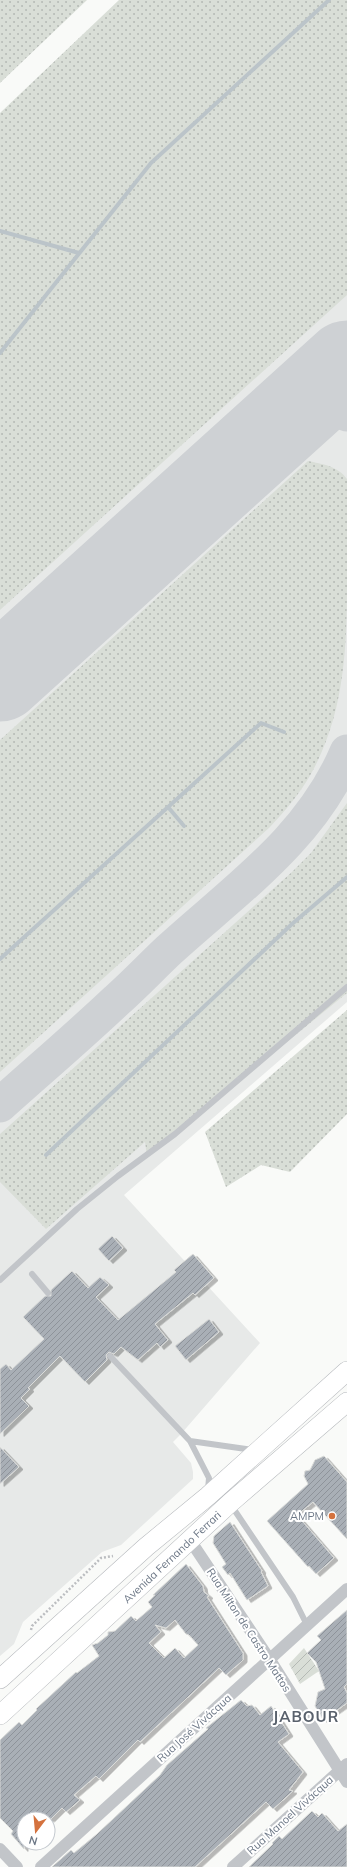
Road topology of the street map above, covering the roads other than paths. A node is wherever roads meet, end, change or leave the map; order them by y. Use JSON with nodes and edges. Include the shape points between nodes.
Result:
{"nodes":[{"id":1,"x":347,"y":987,"type":"edge"},
{"id":2,"x":32,"y":1274,"type":"dead end"},
{"id":3,"x":0,"y":1280,"type":"edge"},
{"id":4,"x":48,"y":1293,"type":"dead end"},
{"id":5,"x":110,"y":1356,"type":"dead end"},
{"id":6,"x":347,"y":1371,"type":"edge"},
{"id":7,"x":347,"y":1402,"type":"edge"},
{"id":8,"x":190,"y":1441,"type":"junction"},
{"id":9,"x":259,"y":1451,"type":"junction"},
{"id":10,"x":208,"y":1496,"type":"junction"},
{"id":11,"x":230,"y":1503,"type":"junction"},
{"id":12,"x":190,"y":1540,"type":"junction"},
{"id":13,"x":347,"y":1589,"type":"edge"},
{"id":14,"x":307,"y":1625,"type":"junction"},
{"id":15,"x":270,"y":1660,"type":"junction"},
{"id":16,"x":0,"y":1679,"type":"edge"},
{"id":17,"x":0,"y":1715,"type":"edge"},
{"id":18,"x":343,"y":1767,"type":"edge"},
{"id":19,"x":347,"y":1782,"type":"edge"},
{"id":20,"x":0,"y":1849,"type":"edge"},
{"id":21,"x":17,"y":1867,"type":"edge"},
{"id":22,"x":41,"y":1867,"type":"edge"},
{"id":23,"x":233,"y":1867,"type":"edge"}],
"edges":[{"from":1,"to":3,"type":"lane","via":[[175,1134],[78,1209]]},
{"from":2,"to":4,"type":"lane"},
{"from":5,"to":8,"type":"lane"},
{"from":6,"to":9,"type":"main road","name":"Avenida Fernando Ferrari"},
{"from":7,"to":11,"type":"main road","name":"Avenida Fernando Ferrari"},
{"from":8,"to":9,"type":"lane"},
{"from":8,"to":10,"type":"lane","via":[[209,1478]]},
{"from":9,"to":10,"type":"main road","name":"Avenida Fernando Ferrari"},
{"from":10,"to":12,"type":"main road","via":[[192,1528]]},
{"from":10,"to":16,"type":"main road","name":"Avenida Fernando Ferrari","via":[[146,1547]]},
{"from":11,"to":12,"type":"main road","name":"Avenida Fernando Ferrari"},
{"from":11,"to":14,"type":"lane","via":[[293,1597]]},
{"from":12,"to":15,"type":"street","name":"Rua Milton de Castro Mattos"},
{"from":12,"to":17,"type":"main road","name":"Avenida Fernando Ferrari"},
{"from":13,"to":14,"type":"street","name":"Rua José Vivácqua"},
{"from":14,"to":15,"type":"street","name":"Rua José Vivácqua"},
{"from":15,"to":18,"type":"street","name":"Rua Milton de Castro Mattos"},
{"from":15,"to":22,"type":"street","name":"Rua José Vivácqua"},
{"from":18,"to":19,"type":"street","name":"Rua Milton de Castro Mattos"},
{"from":18,"to":23,"type":"street","name":"Rua Manoel Vivácqua"},
{"from":20,"to":21,"type":"street"}]}
